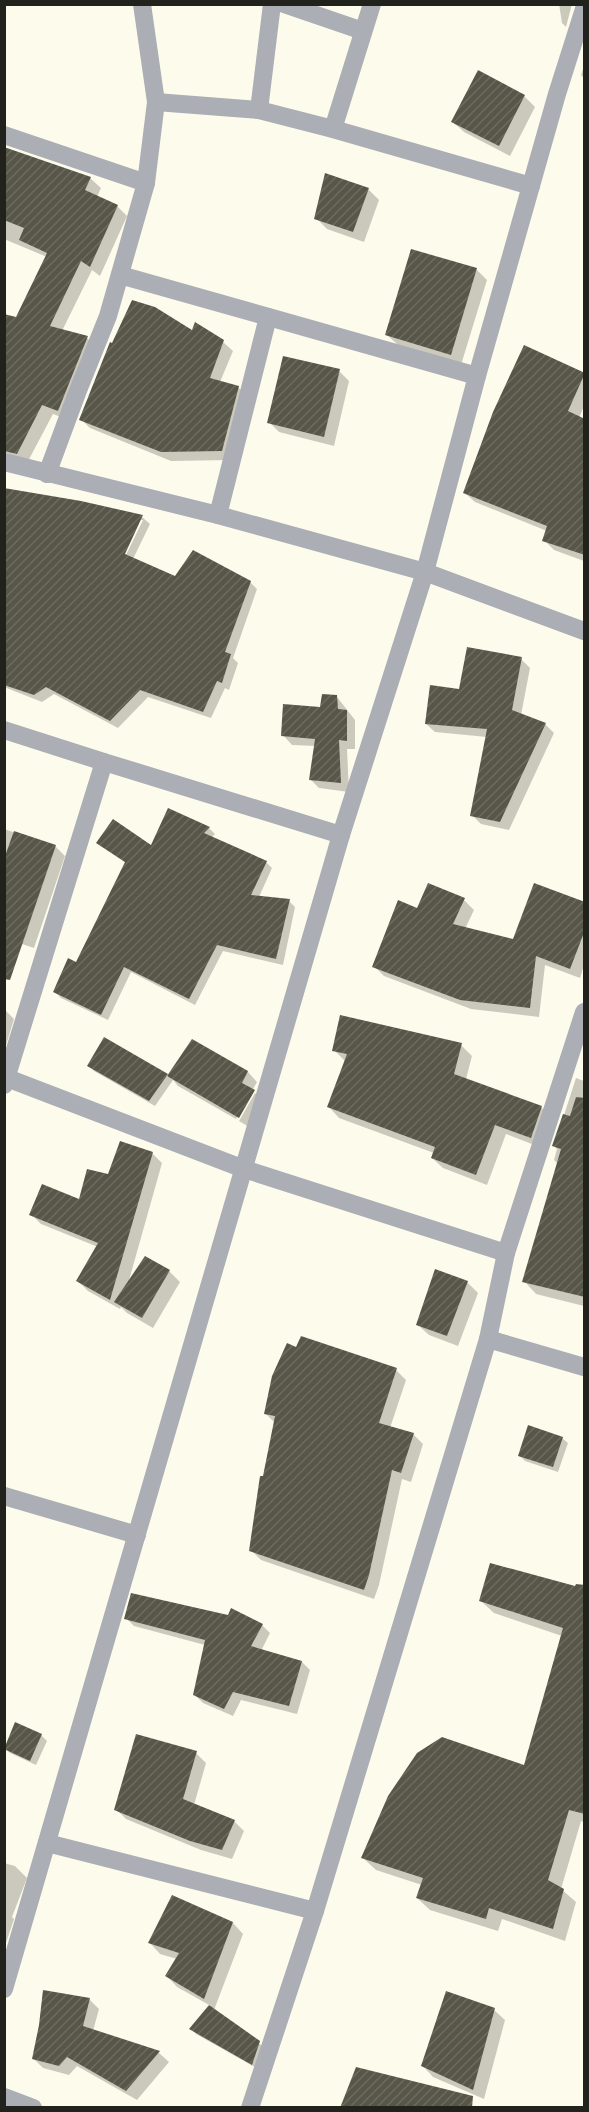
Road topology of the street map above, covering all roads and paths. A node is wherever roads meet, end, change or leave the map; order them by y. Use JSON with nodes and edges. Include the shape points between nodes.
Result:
{"nodes":[{"id":1,"x":142,"y":4,"type":"edge"},
{"id":2,"x":272,"y":4,"type":"edge"},
{"id":3,"x":285,"y":4,"type":"edge"},
{"id":4,"x":372,"y":4,"type":"edge"},
{"id":5,"x":585,"y":9,"type":"edge"},
{"id":6,"x":363,"y":31,"type":"junction"},
{"id":7,"x":156,"y":102,"type":"junction"},
{"id":8,"x":259,"y":110,"type":"junction"},
{"id":9,"x":333,"y":129,"type":"junction"},
{"id":10,"x":4,"y":135,"type":"edge"},
{"id":11,"x":146,"y":183,"type":"junction"},
{"id":12,"x":531,"y":186,"type":"junction"},
{"id":13,"x":120,"y":275,"type":"junction"},
{"id":14,"x":268,"y":317,"type":"junction"},
{"id":15,"x":477,"y":376,"type":"junction"},
{"id":16,"x":4,"y":462,"type":"edge"},
{"id":17,"x":47,"y":474,"type":"junction"},
{"id":18,"x":218,"y":515,"type":"junction"},
{"id":19,"x":425,"y":572,"type":"junction"},
{"id":20,"x":585,"y":631,"type":"edge"},
{"id":21,"x":4,"y":730,"type":"edge"},
{"id":22,"x":104,"y":762,"type":"junction"},
{"id":23,"x":341,"y":835,"type":"junction"},
{"id":24,"x":585,"y":1012,"type":"edge"},
{"id":25,"x":6,"y":1081,"type":"edge"},
{"id":26,"x":244,"y":1169,"type":"junction"},
{"id":27,"x":506,"y":1253,"type":"junction"},
{"id":28,"x":488,"y":1339,"type":"junction"},
{"id":29,"x":585,"y":1367,"type":"edge"},
{"id":30,"x":4,"y":1496,"type":"edge"},
{"id":31,"x":137,"y":1535,"type":"junction"},
{"id":32,"x":47,"y":1843,"type":"junction"},
{"id":33,"x":315,"y":1911,"type":"junction"},
{"id":34,"x":4,"y":1989,"type":"edge"},
{"id":35,"x":4,"y":2097,"type":"edge"},
{"id":36,"x":33,"y":2108,"type":"edge"},
{"id":37,"x":249,"y":2108,"type":"edge"}],
"edges":[{"from":1,"to":7,"type":"street"},
{"from":2,"to":8,"type":"street"},
{"from":3,"to":6,"type":"street"},
{"from":4,"to":6,"type":"street"},
{"from":5,"to":12,"type":"street"},
{"from":6,"to":9,"type":"street"},
{"from":7,"to":8,"type":"street"},
{"from":7,"to":11,"type":"street"},
{"from":8,"to":9,"type":"street"},
{"from":9,"to":12,"type":"street"},
{"from":10,"to":11,"type":"street"},
{"from":11,"to":13,"type":"street"},
{"from":12,"to":15,"type":"street"},
{"from":13,"to":14,"type":"street"},
{"from":13,"to":17,"type":"street"},
{"from":14,"to":15,"type":"street"},
{"from":14,"to":18,"type":"street"},
{"from":15,"to":19,"type":"street"},
{"from":16,"to":17,"type":"street"},
{"from":17,"to":18,"type":"street"},
{"from":18,"to":19,"type":"street"},
{"from":19,"to":20,"type":"street"},
{"from":19,"to":23,"type":"street"},
{"from":21,"to":22,"type":"street"},
{"from":22,"to":23,"type":"street"},
{"from":22,"to":25,"type":"street"},
{"from":23,"to":26,"type":"street"},
{"from":24,"to":27,"type":"street"},
{"from":25,"to":26,"type":"street"},
{"from":26,"to":27,"type":"street"},
{"from":26,"to":31,"type":"street"},
{"from":27,"to":28,"type":"street"},
{"from":28,"to":29,"type":"street"},
{"from":28,"to":33,"type":"street"},
{"from":30,"to":31,"type":"street"},
{"from":31,"to":32,"type":"street"},
{"from":32,"to":33,"type":"street"},
{"from":32,"to":34,"type":"street"},
{"from":33,"to":37,"type":"street"},
{"from":35,"to":36,"type":"street"}]}
